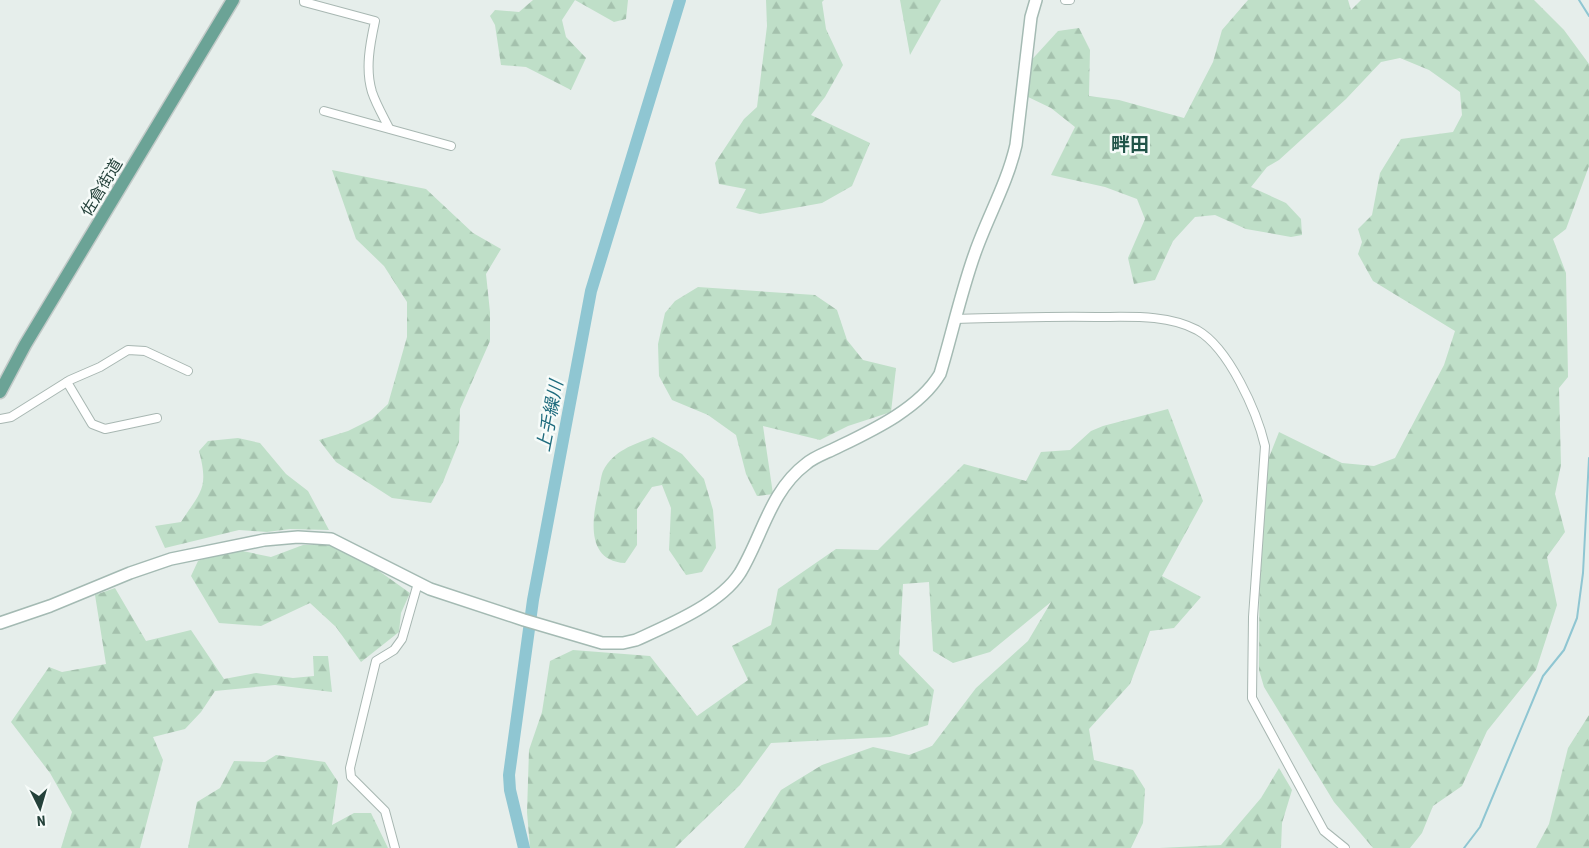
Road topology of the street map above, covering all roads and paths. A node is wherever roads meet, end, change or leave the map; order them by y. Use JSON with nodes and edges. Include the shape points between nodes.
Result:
{"nodes":[{"id":1,"x":233,"y":0,"type":"edge"},
{"id":2,"x":304,"y":0,"type":"edge"},
{"id":3,"x":1036,"y":0,"type":"edge"},
{"id":4,"x":1065,"y":0,"type":"edge"},
{"id":5,"x":1070,"y":0,"type":"edge"},
{"id":6,"x":324,"y":111,"type":"dead end"},
{"id":7,"x":389,"y":128,"type":"junction"},
{"id":8,"x":451,"y":146,"type":"dead end"},
{"id":9,"x":956,"y":319,"type":"junction"},
{"id":10,"x":188,"y":371,"type":"dead end"},
{"id":11,"x":67,"y":382,"type":"junction"},
{"id":12,"x":0,"y":392,"type":"edge"},
{"id":13,"x":157,"y":418,"type":"dead end"},
{"id":14,"x":0,"y":419,"type":"edge"},
{"id":15,"x":418,"y":583,"type":"junction"},
{"id":16,"x":0,"y":623,"type":"edge"},
{"id":17,"x":395,"y":848,"type":"edge"},
{"id":18,"x":1345,"y":848,"type":"edge"}],
"edges":[{"from":1,"to":12,"type":"main road","name":"佐倉街道","via":[[25,345]]},
{"from":2,"to":7,"type":"street","via":[[375,21],[369,75],[372,92]]},
{"from":3,"to":9,"type":"street","via":[[1031,17],[1016,146],[1005,183],[975,252]]},
{"from":4,"to":5,"type":"street"},
{"from":6,"to":7,"type":"street"},
{"from":7,"to":8,"type":"street"},
{"from":9,"to":15,"type":"street","via":[[936,382],[886,422],[806,463],[772,506],[740,573],[715,599],[658,630],[623,643],[602,643]]},
{"from":9,"to":18,"type":"street","via":[[1161,318],[1196,330],[1208,337],[1219,350],[1243,390],[1265,446],[1253,617],[1252,698],[1324,831]]},
{"from":10,"to":11,"type":"street","via":[[145,351],[128,350]]},
{"from":11,"to":13,"type":"street","via":[[92,424],[98,428],[105,430]]},
{"from":11,"to":14,"type":"street","via":[[11,417]]},
{"from":15,"to":16,"type":"street","via":[[330,539],[264,540],[171,559]]},
{"from":15,"to":17,"type":"street","via":[[402,639],[394,650],[376,662],[350,768],[351,777],[385,811]]}]}
